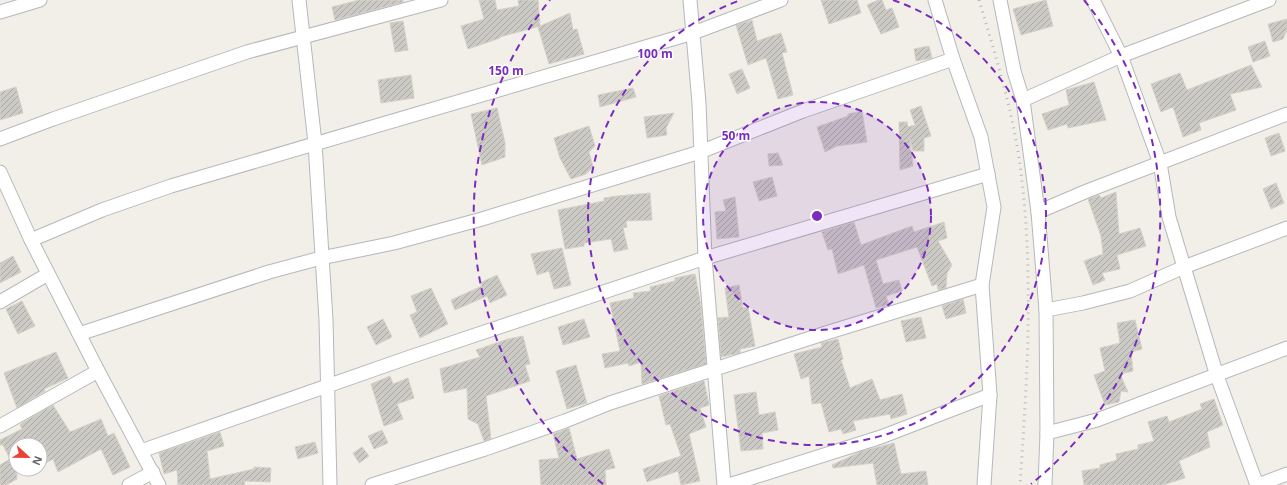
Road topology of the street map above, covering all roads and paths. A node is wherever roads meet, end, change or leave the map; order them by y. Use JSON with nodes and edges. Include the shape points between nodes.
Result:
{"nodes":[{"id":1,"x":40,"y":0,"type":"edge"},
{"id":2,"x":299,"y":0,"type":"edge"},
{"id":3,"x":441,"y":0,"type":"edge"},
{"id":4,"x":690,"y":0,"type":"edge"},
{"id":5,"x":781,"y":0,"type":"edge"},
{"id":6,"x":935,"y":0,"type":"edge"},
{"id":7,"x":1000,"y":0,"type":"edge"},
{"id":8,"x":1093,"y":0,"type":"edge"},
{"id":9,"x":1269,"y":0,"type":"edge"},
{"id":10,"x":0,"y":12,"type":"edge"},
{"id":11,"x":693,"y":33,"type":"junction"},
{"id":12,"x":303,"y":37,"type":"junction"},
{"id":13,"x":1121,"y":56,"type":"junction"},
{"id":14,"x":953,"y":59,"type":"junction"},
{"id":15,"x":1023,"y":100,"type":"junction"},
{"id":16,"x":1287,"y":114,"type":"edge"},
{"id":17,"x":0,"y":139,"type":"edge"},
{"id":18,"x":315,"y":142,"type":"junction"},
{"id":19,"x":700,"y":152,"type":"junction"},
{"id":20,"x":1160,"y":163,"type":"junction"},
{"id":21,"x":0,"y":172,"type":"edge"},
{"id":22,"x":988,"y":174,"type":"junction"},
{"id":23,"x":1038,"y":212,"type":"junction"},
{"id":24,"x":1287,"y":228,"type":"edge"},
{"id":25,"x":31,"y":240,"type":"junction"},
{"id":26,"x":321,"y":258,"type":"junction"},
{"id":27,"x":705,"y":258,"type":"junction"},
{"id":28,"x":1184,"y":267,"type":"junction"},
{"id":29,"x":48,"y":274,"type":"junction"},
{"id":30,"x":982,"y":285,"type":"junction"},
{"id":31,"x":0,"y":302,"type":"edge"},
{"id":32,"x":1046,"y":310,"type":"junction"},
{"id":33,"x":79,"y":334,"type":"junction"},
{"id":34,"x":1287,"y":348,"type":"edge"},
{"id":35,"x":98,"y":371,"type":"junction"},
{"id":36,"x":714,"y":371,"type":"junction"},
{"id":37,"x":1217,"y":376,"type":"junction"},
{"id":38,"x":327,"y":387,"type":"junction"},
{"id":39,"x":990,"y":395,"type":"junction"},
{"id":40,"x":0,"y":426,"type":"edge"},
{"id":41,"x":1047,"y":433,"type":"junction"},
{"id":42,"x":141,"y":451,"type":"junction"},
{"id":43,"x":153,"y":472,"type":"junction"},
{"id":44,"x":1287,"y":474,"type":"edge"},
{"id":45,"x":129,"y":485,"type":"edge"},
{"id":46,"x":159,"y":485,"type":"edge"},
{"id":47,"x":330,"y":485,"type":"edge"},
{"id":48,"x":372,"y":485,"type":"edge"},
{"id":49,"x":724,"y":485,"type":"edge"},
{"id":50,"x":729,"y":485,"type":"edge"},
{"id":51,"x":984,"y":485,"type":"edge"},
{"id":52,"x":1045,"y":485,"type":"edge"},
{"id":53,"x":1258,"y":485,"type":"edge"}],
"edges":[{"from":1,"to":10,"type":"street"},
{"from":2,"to":12,"type":"street"},
{"from":3,"to":12,"type":"street"},
{"from":4,"to":11,"type":"street"},
{"from":5,"to":11,"type":"street"},
{"from":6,"to":14,"type":"street"},
{"from":7,"to":15,"type":"street","via":[[1014,71]]},
{"from":8,"to":13,"type":"street"},
{"from":9,"to":13,"type":"street"},
{"from":11,"to":18,"type":"street"},
{"from":11,"to":19,"type":"street"},
{"from":12,"to":17,"type":"street","via":[[226,60]]},
{"from":12,"to":18,"type":"street"},
{"from":13,"to":15,"type":"street"},
{"from":13,"to":20,"type":"street"},
{"from":14,"to":19,"type":"street","via":[[803,111]]},
{"from":14,"to":22,"type":"street","via":[[982,137]]},
{"from":15,"to":23,"type":"street"},
{"from":16,"to":20,"type":"street"},
{"from":18,"to":25,"type":"street","via":[[171,186],[102,210]]},
{"from":18,"to":26,"type":"street"},
{"from":19,"to":26,"type":"street","via":[[482,219],[394,243]]},
{"from":19,"to":27,"type":"street"},
{"from":20,"to":23,"type":"street"},
{"from":20,"to":28,"type":"street","via":[[1169,217]]},
{"from":21,"to":25,"type":"street"},
{"from":22,"to":27,"type":"street"},
{"from":22,"to":30,"type":"street","via":[[994,207]]},
{"from":23,"to":32,"type":"street"},
{"from":24,"to":28,"type":"street"},
{"from":25,"to":29,"type":"street"},
{"from":26,"to":33,"type":"street","via":[[269,272]]},
{"from":26,"to":38,"type":"street","via":[[326,320]]},
{"from":27,"to":36,"type":"street"},
{"from":27,"to":38,"type":"street"},
{"from":28,"to":32,"type":"street","via":[[1130,291]]},
{"from":28,"to":37,"type":"street"},
{"from":29,"to":31,"type":"street"},
{"from":29,"to":33,"type":"street"},
{"from":30,"to":36,"type":"street"},
{"from":30,"to":39,"type":"street"},
{"from":32,"to":41,"type":"street"},
{"from":33,"to":35,"type":"street"},
{"from":34,"to":37,"type":"street"},
{"from":35,"to":40,"type":"street"},
{"from":35,"to":42,"type":"street"},
{"from":36,"to":48,"type":"street"},
{"from":36,"to":49,"type":"street"},
{"from":37,"to":41,"type":"street","via":[[1097,420]]},
{"from":37,"to":53,"type":"street"},
{"from":38,"to":42,"type":"street"},
{"from":38,"to":47,"type":"street"},
{"from":39,"to":50,"type":"street","via":[[881,437]]},
{"from":39,"to":51,"type":"street"},
{"from":41,"to":52,"type":"street"},
{"from":42,"to":43,"type":"street"},
{"from":43,"to":45,"type":"street"},
{"from":43,"to":46,"type":"street"},
{"from":44,"to":53,"type":"street"}]}
